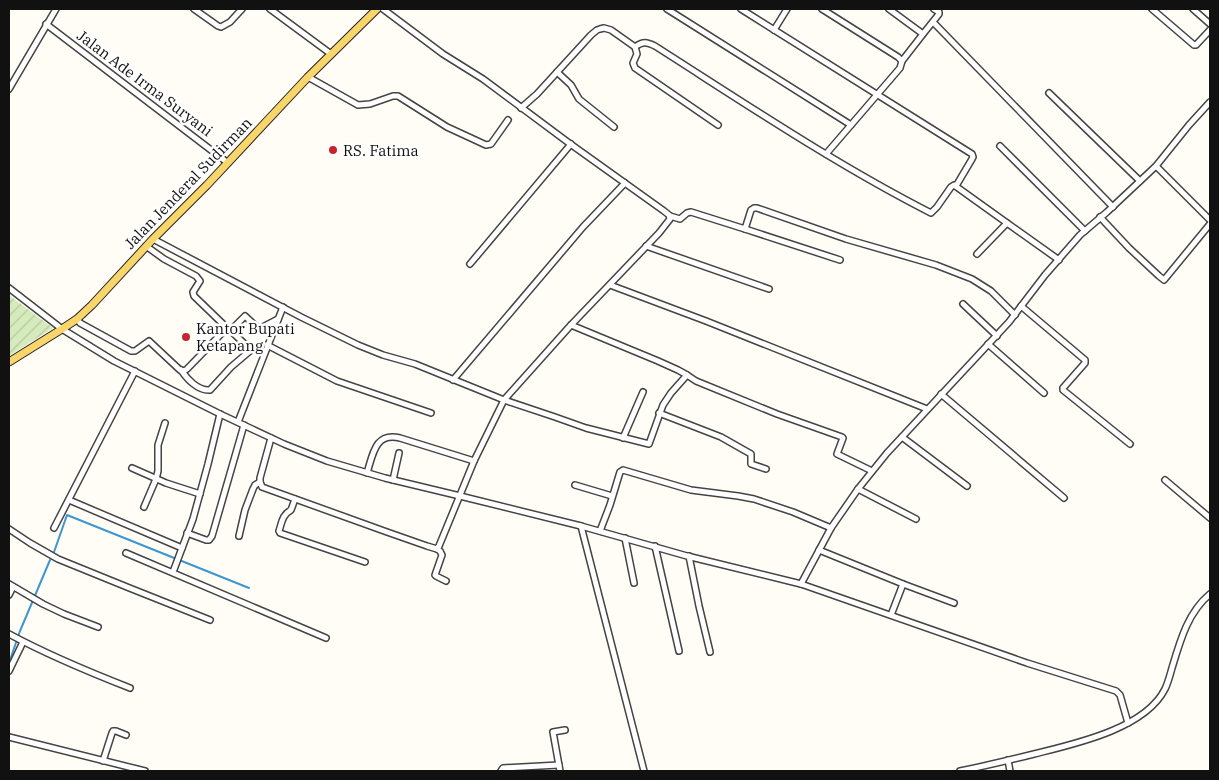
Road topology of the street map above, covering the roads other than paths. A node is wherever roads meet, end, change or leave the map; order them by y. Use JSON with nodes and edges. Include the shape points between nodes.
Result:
{"nodes":[{"id":1,"x":56,"y":9,"type":"edge"},
{"id":2,"x":194,"y":9,"type":"edge"},
{"id":3,"x":242,"y":9,"type":"edge"},
{"id":4,"x":270,"y":9,"type":"edge"},
{"id":5,"x":376,"y":9,"type":"edge"},
{"id":6,"x":383,"y":9,"type":"edge"},
{"id":7,"x":667,"y":9,"type":"edge"},
{"id":8,"x":741,"y":9,"type":"edge"},
{"id":9,"x":787,"y":9,"type":"edge"},
{"id":10,"x":822,"y":9,"type":"edge"},
{"id":11,"x":889,"y":9,"type":"edge"},
{"id":12,"x":934,"y":9,"type":"edge"},
{"id":13,"x":1152,"y":9,"type":"edge"},
{"id":14,"x":1193,"y":9,"type":"edge"},
{"id":15,"x":933,"y":22,"type":"junction"},
{"id":16,"x":46,"y":24,"type":"junction"},
{"id":17,"x":1210,"y":24,"type":"edge"},
{"id":18,"x":774,"y":30,"type":"junction"},
{"id":19,"x":1210,"y":30,"type":"edge"},
{"id":20,"x":922,"y":34,"type":"junction"},
{"id":21,"x":635,"y":46,"type":"junction"},
{"id":22,"x":331,"y":54,"type":"junction"},
{"id":23,"x":902,"y":61,"type":"junction"},
{"id":24,"x":557,"y":72,"type":"junction"},
{"id":25,"x":308,"y":77,"type":"junction"},
{"id":26,"x":9,"y":89,"type":"edge"},
{"id":27,"x":1049,"y":93,"type":"dead end"},
{"id":28,"x":877,"y":94,"type":"junction"},
{"id":29,"x":1210,"y":102,"type":"edge"},
{"id":30,"x":521,"y":108,"type":"junction"},
{"id":31,"x":508,"y":120,"type":"dead end"},
{"id":32,"x":718,"y":125,"type":"dead end"},
{"id":33,"x":851,"y":125,"type":"junction"},
{"id":34,"x":614,"y":127,"type":"dead end"},
{"id":35,"x":571,"y":144,"type":"junction"},
{"id":36,"x":1000,"y":146,"type":"dead end"},
{"id":37,"x":826,"y":154,"type":"junction"},
{"id":38,"x":228,"y":162,"type":"junction"},
{"id":39,"x":1156,"y":166,"type":"junction"},
{"id":40,"x":1140,"y":181,"type":"junction"},
{"id":41,"x":625,"y":183,"type":"junction"},
{"id":42,"x":956,"y":186,"type":"junction"},
{"id":43,"x":1113,"y":207,"type":"junction"},
{"id":44,"x":670,"y":216,"type":"junction"},
{"id":45,"x":1100,"y":218,"type":"junction"},
{"id":46,"x":1210,"y":220,"type":"edge"},
{"id":47,"x":1007,"y":223,"type":"junction"},
{"id":48,"x":1210,"y":224,"type":"edge"},
{"id":49,"x":745,"y":229,"type":"junction"},
{"id":50,"x":1085,"y":231,"type":"junction"},
{"id":51,"x":153,"y":239,"type":"junction"},
{"id":52,"x":146,"y":246,"type":"junction"},
{"id":53,"x":646,"y":246,"type":"junction"},
{"id":54,"x":977,"y":254,"type":"dead end"},
{"id":55,"x":840,"y":260,"type":"dead end"},
{"id":56,"x":1059,"y":260,"type":"junction"},
{"id":57,"x":470,"y":264,"type":"dead end"},
{"id":58,"x":610,"y":285,"type":"junction"},
{"id":59,"x":9,"y":288,"type":"edge"},
{"id":60,"x":769,"y":288,"type":"dead end"},
{"id":61,"x":963,"y":304,"type":"dead end"},
{"id":62,"x":1021,"y":306,"type":"junction"},
{"id":63,"x":283,"y":307,"type":"junction"},
{"id":64,"x":1015,"y":316,"type":"junction"},
{"id":65,"x":77,"y":319,"type":"junction"},
{"id":66,"x":278,"y":319,"type":"junction"},
{"id":67,"x":571,"y":325,"type":"junction"},
{"id":68,"x":62,"y":329,"type":"junction"},
{"id":69,"x":230,"y":330,"type":"junction"},
{"id":70,"x":223,"y":332,"type":"junction"},
{"id":71,"x":997,"y":336,"type":"junction"},
{"id":72,"x":988,"y":344,"type":"junction"},
{"id":73,"x":267,"y":345,"type":"junction"},
{"id":74,"x":9,"y":362,"type":"edge"},
{"id":75,"x":180,"y":370,"type":"junction"},
{"id":76,"x":135,"y":371,"type":"junction"},
{"id":77,"x":687,"y":376,"type":"junction"},
{"id":78,"x":453,"y":380,"type":"junction"},
{"id":79,"x":643,"y":392,"type":"dead end"},
{"id":80,"x":1044,"y":393,"type":"dead end"},
{"id":81,"x":941,"y":394,"type":"junction"},
{"id":82,"x":504,"y":400,"type":"junction"},
{"id":83,"x":927,"y":409,"type":"junction"},
{"id":84,"x":431,"y":413,"type":"dead end"},
{"id":85,"x":659,"y":413,"type":"junction"},
{"id":86,"x":220,"y":414,"type":"junction"},
{"id":87,"x":238,"y":422,"type":"junction"},
{"id":88,"x":165,"y":423,"type":"dead end"},
{"id":89,"x":244,"y":425,"type":"junction"},
{"id":90,"x":902,"y":436,"type":"junction"},
{"id":91,"x":271,"y":438,"type":"junction"},
{"id":92,"x":623,"y":438,"type":"junction"},
{"id":93,"x":1130,"y":444,"type":"dead end"},
{"id":94,"x":399,"y":453,"type":"dead end"},
{"id":95,"x":474,"y":461,"type":"junction"},
{"id":96,"x":132,"y":468,"type":"dead end"},
{"id":97,"x":766,"y":469,"type":"dead end"},
{"id":98,"x":872,"y":471,"type":"junction"},
{"id":99,"x":367,"y":473,"type":"junction"},
{"id":100,"x":156,"y":479,"type":"junction"},
{"id":101,"x":393,"y":480,"type":"junction"},
{"id":102,"x":1165,"y":480,"type":"dead end"},
{"id":103,"x":260,"y":482,"type":"junction"},
{"id":104,"x":575,"y":484,"type":"dead end"},
{"id":105,"x":967,"y":486,"type":"dead end"},
{"id":106,"x":858,"y":489,"type":"junction"},
{"id":107,"x":200,"y":494,"type":"junction"},
{"id":108,"x":460,"y":496,"type":"junction"},
{"id":109,"x":612,"y":496,"type":"junction"},
{"id":110,"x":1064,"y":498,"type":"dead end"},
{"id":111,"x":295,"y":499,"type":"junction"},
{"id":112,"x":68,"y":500,"type":"junction"},
{"id":113,"x":144,"y":507,"type":"dead end"},
{"id":114,"x":1210,"y":518,"type":"edge"},
{"id":115,"x":916,"y":519,"type":"dead end"},
{"id":116,"x":581,"y":526,"type":"junction"},
{"id":117,"x":54,"y":528,"type":"dead end"},
{"id":118,"x":831,"y":528,"type":"junction"},
{"id":119,"x":9,"y":529,"type":"edge"},
{"id":120,"x":600,"y":531,"type":"junction"},
{"id":121,"x":188,"y":533,"type":"junction"},
{"id":122,"x":239,"y":536,"type":"dead end"},
{"id":123,"x":625,"y":538,"type":"junction"},
{"id":124,"x":655,"y":546,"type":"junction"},
{"id":125,"x":182,"y":548,"type":"junction"},
{"id":126,"x":437,"y":549,"type":"junction"},
{"id":127,"x":819,"y":550,"type":"junction"},
{"id":128,"x":126,"y":552,"type":"dead end"},
{"id":129,"x":689,"y":556,"type":"junction"},
{"id":130,"x":365,"y":562,"type":"dead end"},
{"id":131,"x":172,"y":572,"type":"junction"},
{"id":132,"x":446,"y":581,"type":"dead end"},
{"id":133,"x":634,"y":583,"type":"dead end"},
{"id":134,"x":801,"y":584,"type":"junction"},
{"id":135,"x":902,"y":584,"type":"junction"},
{"id":136,"x":11,"y":586,"type":"edge"},
{"id":137,"x":1210,"y":594,"type":"edge"},
{"id":138,"x":9,"y":595,"type":"edge"},
{"id":139,"x":954,"y":603,"type":"dead end"},
{"id":140,"x":891,"y":615,"type":"junction"},
{"id":141,"x":210,"y":620,"type":"dead end"},
{"id":142,"x":98,"y":627,"type":"dead end"},
{"id":143,"x":9,"y":634,"type":"edge"},
{"id":144,"x":326,"y":638,"type":"dead end"},
{"id":145,"x":23,"y":642,"type":"junction"},
{"id":146,"x":679,"y":651,"type":"dead end"},
{"id":147,"x":710,"y":652,"type":"dead end"},
{"id":148,"x":9,"y":671,"type":"edge"},
{"id":149,"x":130,"y":688,"type":"dead end"},
{"id":150,"x":1128,"y":723,"type":"junction"},
{"id":151,"x":565,"y":730,"type":"dead end"},
{"id":152,"x":126,"y":735,"type":"dead end"},
{"id":153,"x":9,"y":738,"type":"edge"},
{"id":154,"x":1008,"y":760,"type":"junction"},
{"id":155,"x":103,"y":761,"type":"junction"},
{"id":156,"x":559,"y":768,"type":"edge"},
{"id":157,"x":531,"y":769,"type":"edge"},
{"id":158,"x":967,"y":770,"type":"edge"},
{"id":159,"x":144,"y":771,"type":"edge"},
{"id":160,"x":501,"y":771,"type":"edge"},
{"id":161,"x":644,"y":771,"type":"edge"},
{"id":162,"x":960,"y":771,"type":"edge"},
{"id":163,"x":1010,"y":771,"type":"edge"}],
"edges":[{"from":1,"to":16,"type":"street"},
{"from":2,"to":3,"type":"street","via":[[221,27]]},
{"from":4,"to":22,"type":"street"},
{"from":5,"to":22,"type":"main road","name":"Jalan Jenderal Sudirman"},
{"from":6,"to":30,"type":"street"},
{"from":7,"to":33,"type":"street"},
{"from":8,"to":18,"type":"street"},
{"from":9,"to":18,"type":"street"},
{"from":10,"to":23,"type":"street"},
{"from":11,"to":20,"type":"street"},
{"from":12,"to":15,"type":"street","via":[[940,14]]},
{"from":13,"to":19,"type":"street","via":[[1194,46]]},
{"from":14,"to":17,"type":"street"},
{"from":15,"to":20,"type":"street"},
{"from":15,"to":43,"type":"street"},
{"from":16,"to":26,"type":"street"},
{"from":16,"to":38,"type":"street","name":"Jalan Ade Irma Suryani"},
{"from":18,"to":28,"type":"street"},
{"from":20,"to":23,"type":"street"},
{"from":21,"to":24,"type":"street","via":[[611,30],[597,30]]},
{"from":21,"to":32,"type":"street","via":[[638,52],[634,66]]},
{"from":21,"to":37,"type":"street","via":[[646,42],[655,46]]},
{"from":22,"to":25,"type":"main road","name":"Jalan Jenderal Sudirman"},
{"from":23,"to":28,"type":"street"},
{"from":24,"to":30,"type":"street"},
{"from":24,"to":34,"type":"street","via":[[571,85],[579,99]]},
{"from":25,"to":31,"type":"street","via":[[358,104],[366,105],[398,96],[452,130],[486,146],[491,144]]},
{"from":25,"to":38,"type":"main road","name":"Jalan Jenderal Sudirman"},
{"from":27,"to":40,"type":"street"},
{"from":28,"to":33,"type":"street"},
{"from":28,"to":42,"type":"street","via":[[973,155]]},
{"from":29,"to":39,"type":"street"},
{"from":30,"to":35,"type":"street"},
{"from":33,"to":37,"type":"street"},
{"from":35,"to":41,"type":"street"},
{"from":35,"to":57,"type":"street"},
{"from":36,"to":50,"type":"street"},
{"from":37,"to":42,"type":"street","via":[[931,213],[951,186]]},
{"from":38,"to":51,"type":"main road","name":"Jalan Jenderal Sudirman"},
{"from":39,"to":40,"type":"street"},
{"from":39,"to":46,"type":"street"},
{"from":40,"to":43,"type":"street"},
{"from":41,"to":44,"type":"street"},
{"from":41,"to":78,"type":"street","via":[[583,227]]},
{"from":42,"to":47,"type":"street"},
{"from":43,"to":45,"type":"street"},
{"from":44,"to":49,"type":"street","via":[[680,219],[691,212]]},
{"from":44,"to":53,"type":"street","via":[[667,224]]},
{"from":45,"to":48,"type":"street","via":[[1164,280]]},
{"from":45,"to":50,"type":"street"},
{"from":47,"to":54,"type":"street"},
{"from":47,"to":56,"type":"street"},
{"from":49,"to":55,"type":"street"},
{"from":49,"to":64,"type":"street","via":[[751,210],[757,208],[846,239],[936,265],[978,282]]},
{"from":50,"to":56,"type":"street"},
{"from":51,"to":52,"type":"main road","name":"Jalan Jenderal Sudirman"},
{"from":51,"to":63,"type":"street"},
{"from":52,"to":65,"type":"main road","name":"Jalan Jenderal Sudirman"},
{"from":52,"to":70,"type":"street","via":[[199,279],[194,296],[223,324]]},
{"from":53,"to":58,"type":"street"},
{"from":53,"to":60,"type":"street"},
{"from":56,"to":62,"type":"street"},
{"from":58,"to":67,"type":"street"},
{"from":58,"to":83,"type":"street"},
{"from":59,"to":68,"type":"street"},
{"from":61,"to":71,"type":"street"},
{"from":62,"to":64,"type":"street"},
{"from":62,"to":93,"type":"street","via":[[1085,360],[1063,390]]},
{"from":63,"to":66,"type":"street"},
{"from":63,"to":78,"type":"street","via":[[358,345]]},
{"from":64,"to":71,"type":"street"},
{"from":65,"to":68,"type":"main road","name":"Jalan Jenderal Sudirman"},
{"from":65,"to":75,"type":"street","via":[[131,351],[149,341]]},
{"from":66,"to":69,"type":"street","via":[[259,329],[245,316]]},
{"from":66,"to":73,"type":"street"},
{"from":67,"to":77,"type":"street"},
{"from":67,"to":82,"type":"street"},
{"from":68,"to":74,"type":"main road","name":"Jalan Jenderal Sudirman"},
{"from":68,"to":76,"type":"street"},
{"from":69,"to":70,"type":"street"},
{"from":69,"to":75,"type":"street","via":[[250,350],[210,390],[194,384]]},
{"from":70,"to":75,"type":"street","via":[[187,369]]},
{"from":71,"to":72,"type":"street"},
{"from":72,"to":80,"type":"street"},
{"from":72,"to":81,"type":"street"},
{"from":73,"to":84,"type":"street","via":[[337,381]]},
{"from":73,"to":87,"type":"street"},
{"from":76,"to":86,"type":"street"},
{"from":76,"to":112,"type":"street"},
{"from":77,"to":85,"type":"street","via":[[667,398]]},
{"from":77,"to":98,"type":"street","via":[[842,437],[837,454]]},
{"from":78,"to":82,"type":"street"},
{"from":79,"to":92,"type":"street"},
{"from":81,"to":83,"type":"street"},
{"from":81,"to":110,"type":"street"},
{"from":82,"to":92,"type":"street"},
{"from":82,"to":95,"type":"street"},
{"from":83,"to":90,"type":"street"},
{"from":85,"to":92,"type":"street","via":[[649,444]]},
{"from":85,"to":97,"type":"street","via":[[726,439],[751,454],[751,464]]},
{"from":86,"to":87,"type":"street"},
{"from":86,"to":107,"type":"street"},
{"from":87,"to":89,"type":"street"},
{"from":88,"to":100,"type":"street","via":[[158,444]]},
{"from":89,"to":91,"type":"street"},
{"from":89,"to":121,"type":"street","via":[[212,536],[206,540]]},
{"from":90,"to":98,"type":"street"},
{"from":90,"to":105,"type":"street"},
{"from":91,"to":99,"type":"street"},
{"from":91,"to":103,"type":"street"},
{"from":94,"to":101,"type":"street"},
{"from":95,"to":99,"type":"street","via":[[393,436],[383,438],[377,445]]},
{"from":95,"to":108,"type":"street"},
{"from":96,"to":100,"type":"street"},
{"from":98,"to":106,"type":"street"},
{"from":99,"to":101,"type":"street"},
{"from":100,"to":107,"type":"street"},
{"from":100,"to":113,"type":"street"},
{"from":101,"to":108,"type":"street"},
{"from":102,"to":114,"type":"street"},
{"from":103,"to":111,"type":"street","via":[[264,488]]},
{"from":103,"to":122,"type":"street","via":[[253,489]]},
{"from":104,"to":109,"type":"street"},
{"from":106,"to":115,"type":"street"},
{"from":106,"to":118,"type":"street"},
{"from":107,"to":121,"type":"street"},
{"from":108,"to":116,"type":"street"},
{"from":108,"to":126,"type":"street"},
{"from":109,"to":118,"type":"street","via":[[623,470],[690,490],[754,499]]},
{"from":109,"to":120,"type":"street"},
{"from":111,"to":126,"type":"street"},
{"from":111,"to":130,"type":"street","via":[[291,510],[284,515],[280,533]]},
{"from":112,"to":117,"type":"street"},
{"from":112,"to":125,"type":"street"},
{"from":116,"to":120,"type":"street"},
{"from":116,"to":161,"type":"street"},
{"from":118,"to":127,"type":"street"},
{"from":119,"to":141,"type":"street","via":[[58,558]]},
{"from":120,"to":123,"type":"street"},
{"from":121,"to":125,"type":"street"},
{"from":123,"to":124,"type":"street"},
{"from":123,"to":133,"type":"street"},
{"from":124,"to":129,"type":"street"},
{"from":124,"to":146,"type":"street"},
{"from":125,"to":131,"type":"street"},
{"from":126,"to":132,"type":"street","via":[[442,556],[436,575]]},
{"from":127,"to":134,"type":"street"},
{"from":127,"to":135,"type":"street"},
{"from":128,"to":131,"type":"street"},
{"from":129,"to":134,"type":"street"},
{"from":129,"to":147,"type":"street"},
{"from":131,"to":144,"type":"street"},
{"from":134,"to":140,"type":"street"},
{"from":135,"to":139,"type":"street"},
{"from":135,"to":140,"type":"street"},
{"from":136,"to":138,"type":"street"},
{"from":136,"to":142,"type":"street","via":[[64,614]]},
{"from":137,"to":150,"type":"street","via":[[1200,603],[1186,626],[1161,696]]},
{"from":140,"to":150,"type":"street","via":[[1116,691]]},
{"from":143,"to":145,"type":"street"},
{"from":145,"to":148,"type":"street"},
{"from":145,"to":149,"type":"street"},
{"from":150,"to":154,"type":"street","via":[[1080,742]]},
{"from":151,"to":156,"type":"street","via":[[553,732]]},
{"from":152,"to":155,"type":"street","via":[[116,731],[112,733]]},
{"from":153,"to":155,"type":"street"},
{"from":154,"to":158,"type":"street"},
{"from":154,"to":163,"type":"street"},
{"from":155,"to":159,"type":"street"},
{"from":156,"to":157,"type":"street"},
{"from":157,"to":160,"type":"street","via":[[503,768]]},
{"from":158,"to":162,"type":"street"}]}
